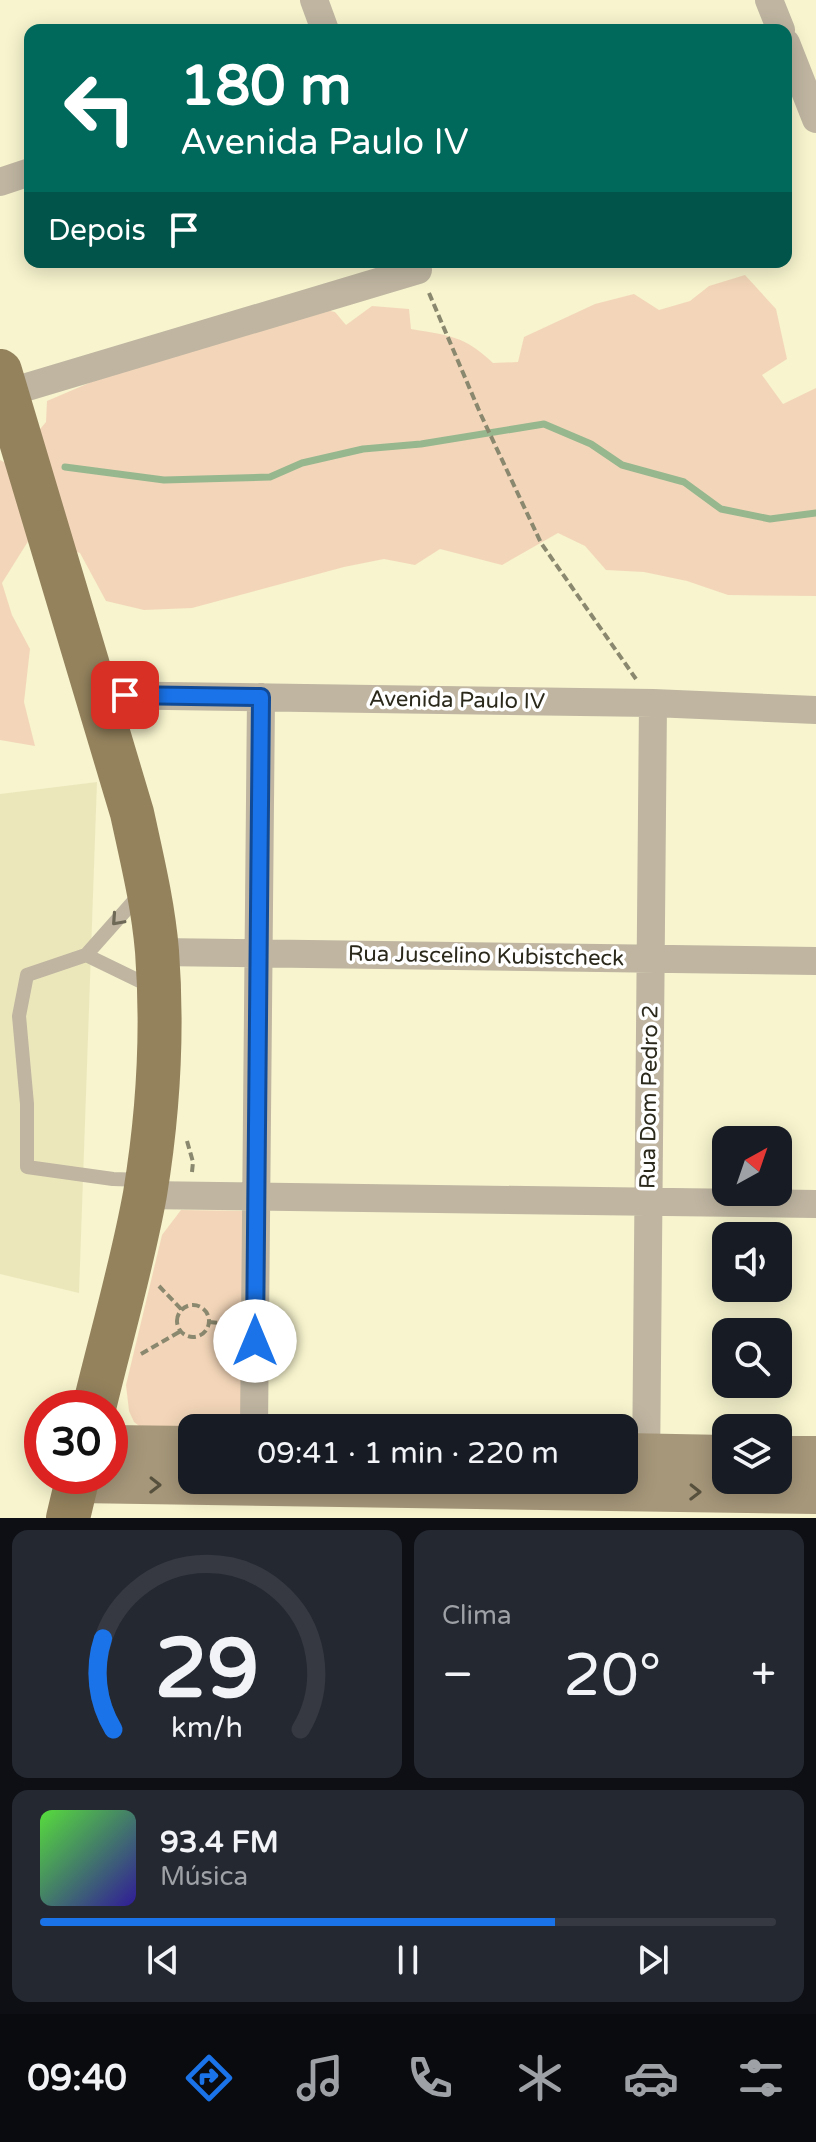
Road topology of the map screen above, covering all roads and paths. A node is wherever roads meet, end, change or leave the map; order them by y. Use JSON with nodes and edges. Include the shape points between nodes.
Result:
{"nodes":[{"id":1,"x":314,"y":0,"type":"edge"},
{"id":2,"x":769,"y":0,"type":"edge"},
{"id":3,"x":323,"y":24,"type":"edge"},
{"id":4,"x":779,"y":24,"type":"edge"},
{"id":5,"x":792,"y":58,"type":"edge"},
{"id":6,"x":816,"y":119,"type":"edge"},
{"id":7,"x":24,"y":174,"type":"edge"},
{"id":8,"x":0,"y":182,"type":"edge"},
{"id":9,"x":410,"y":268,"type":"edge"},
{"id":10,"x":418,"y":268,"type":"edge"},
{"id":11,"x":3,"y":382,"type":"edge"},
{"id":12,"x":98,"y":695,"type":"junction"},
{"id":13,"x":261,"y":697,"type":"junction"},
{"id":14,"x":653,"y":703,"type":"junction"},
{"id":15,"x":816,"y":710,"type":"edge"},
{"id":16,"x":148,"y":885,"type":"junction"},
{"id":17,"x":259,"y":953,"type":"junction"},
{"id":18,"x":86,"y":955,"type":"junction"},
{"id":19,"x":651,"y":959,"type":"junction"},
{"id":20,"x":816,"y":961,"type":"edge"},
{"id":21,"x":157,"y":971,"type":"junction"},
{"id":22,"x":145,"y":1188,"type":"junction"},
{"id":23,"x":256,"y":1196,"type":"junction"},
{"id":24,"x":648,"y":1202,"type":"junction"},
{"id":25,"x":816,"y":1204,"type":"edge"},
{"id":26,"x":155,"y":1281,"type":"dead end"},
{"id":27,"x":182,"y":1310,"type":"junction"},
{"id":28,"x":181,"y":1331,"type":"junction"},
{"id":29,"x":139,"y":1356,"type":"dead end"},
{"id":30,"x":98,"y":1390,"type":"edge"},
{"id":31,"x":254,"y":1414,"type":"edge"},
{"id":32,"x":128,"y":1445,"type":"edge"},
{"id":33,"x":178,"y":1446,"type":"edge"},
{"id":34,"x":792,"y":1456,"type":"edge"},
{"id":35,"x":816,"y":1456,"type":"edge"},
{"id":36,"x":712,"y":1457,"type":"edge"},
{"id":37,"x":639,"y":1466,"type":"edge"},
{"id":38,"x":178,"y":1487,"type":"edge"},
{"id":39,"x":128,"y":1489,"type":"edge"},
{"id":40,"x":409,"y":1494,"type":"edge"},
{"id":41,"x":816,"y":1494,"type":"edge"},
{"id":42,"x":550,"y":1504,"type":"edge"}],
"edges":[{"from":1,"to":3,"type":"street"},
{"from":2,"to":4,"type":"street"},
{"from":5,"to":6,"type":"street"},
{"from":7,"to":8,"type":"street"},
{"from":9,"to":11,"type":"street"},
{"from":10,"to":14,"type":"path","via":[[541,543]]},
{"from":11,"to":12,"type":"main road"},
{"from":12,"to":13,"type":"street","name":"Avenida Paulo IV"},
{"from":12,"to":16,"type":"main road"},
{"from":13,"to":14,"type":"street","name":"Avenida Paulo IV"},
{"from":13,"to":17,"type":"street"},
{"from":14,"to":15,"type":"street","name":"Avenida Paulo IV"},
{"from":14,"to":19,"type":"street","name":"Rua Dom Pedro 2"},
{"from":16,"to":18,"type":"lane","one_way":true},
{"from":16,"to":21,"type":"main road"},
{"from":17,"to":19,"type":"street","name":"Rua Juscelino Kubistcheck"},
{"from":17,"to":21,"type":"street","name":"Rua Juscelino Kubistcheck"},
{"from":17,"to":23,"type":"street"},
{"from":18,"to":21,"type":"lane"},
{"from":18,"to":22,"type":"lane","via":[[27,975],[19,1016],[27,1167]]},
{"from":19,"to":20,"type":"street","name":"Rua Juscelino Kubistcheck"},
{"from":19,"to":24,"type":"street","name":"Rua Dom Pedro 2"},
{"from":21,"to":22,"type":"main road","via":[[157,1076]]},
{"from":22,"to":23,"type":"street"},
{"from":22,"to":30,"type":"main road"},
{"from":23,"to":24,"type":"street"},
{"from":23,"to":31,"type":"street"},
{"from":24,"to":25,"type":"street"},
{"from":24,"to":37,"type":"street","name":"Rua Dom Pedro 2"},
{"from":26,"to":27,"type":"path"},
{"from":27,"to":28,"type":"path"},
{"from":27,"to":28,"type":"path","via":[[198,1305],[209,1322],[197,1336]]},
{"from":28,"to":29,"type":"path"},
{"from":32,"to":33,"type":"street"},
{"from":34,"to":35,"type":"street"},
{"from":36,"to":37,"type":"street"},
{"from":37,"to":41,"type":"street","one_way":true},
{"from":37,"to":42,"type":"street"},
{"from":39,"to":38,"type":"street","one_way":true},
{"from":40,"to":42,"type":"street"}]}
